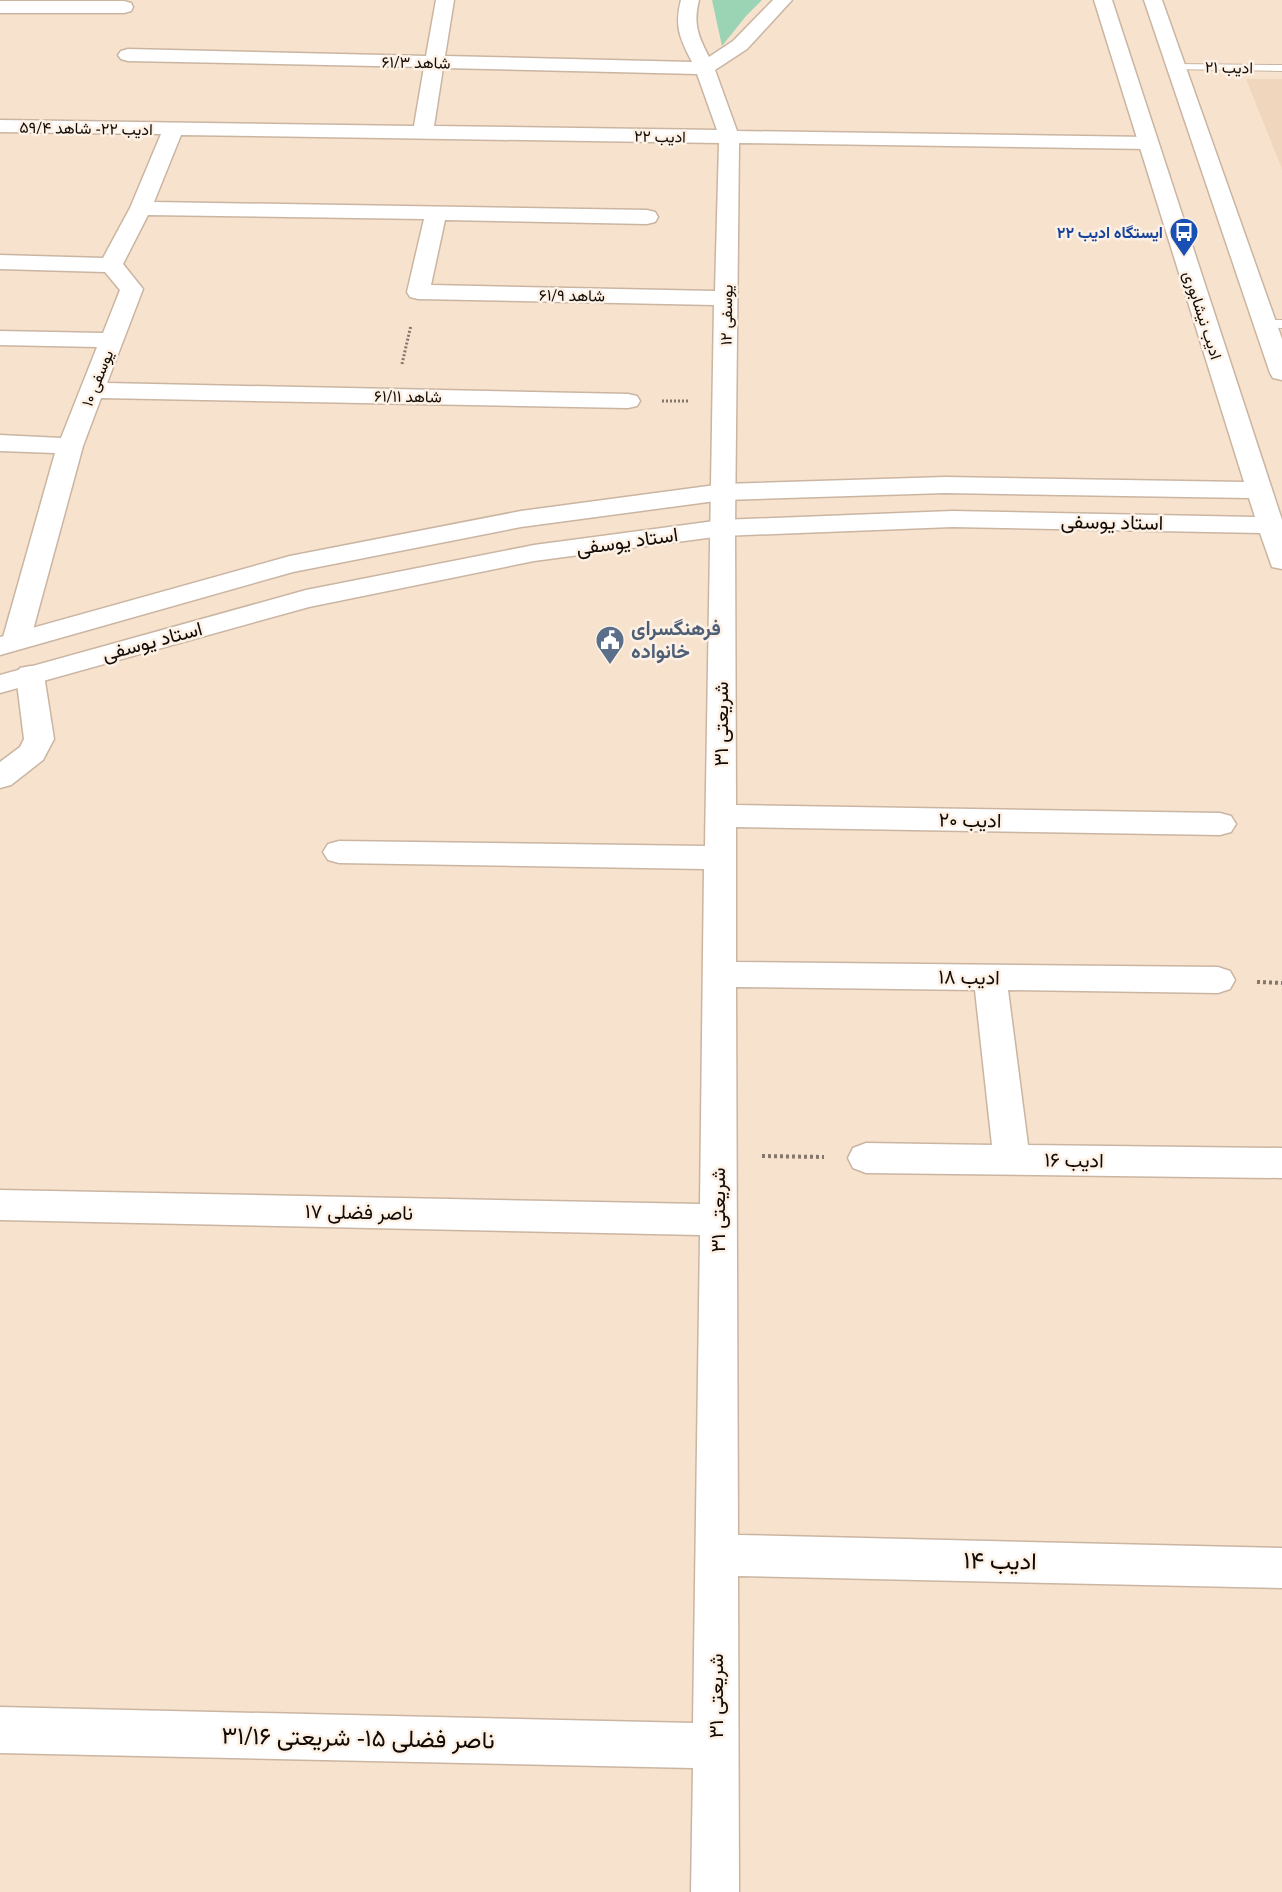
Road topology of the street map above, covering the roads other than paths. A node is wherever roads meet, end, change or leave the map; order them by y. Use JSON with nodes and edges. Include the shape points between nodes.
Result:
{"nodes":[{"id":1,"x":445,"y":0,"type":"edge"},
{"id":2,"x":690,"y":0,"type":"edge"},
{"id":3,"x":783,"y":0,"type":"edge"},
{"id":4,"x":1103,"y":0,"type":"edge"},
{"id":5,"x":1153,"y":0,"type":"edge"},
{"id":6,"x":0,"y":7,"type":"edge"},
{"id":7,"x":124,"y":8,"type":"dead end"},
{"id":8,"x":128,"y":54,"type":"dead end"},
{"id":9,"x":435,"y":62,"type":"junction"},
{"id":10,"x":1176,"y":67,"type":"junction"},
{"id":11,"x":705,"y":68,"type":"junction"},
{"id":12,"x":1282,"y":68,"type":"edge"},
{"id":13,"x":0,"y":126,"type":"edge"},
{"id":14,"x":173,"y":129,"type":"junction"},
{"id":15,"x":423,"y":132,"type":"junction"},
{"id":16,"x":729,"y":137,"type":"junction"},
{"id":17,"x":1148,"y":143,"type":"junction"},
{"id":18,"x":141,"y":208,"type":"junction"},
{"id":19,"x":436,"y":213,"type":"junction"},
{"id":20,"x":647,"y":218,"type":"dead end"},
{"id":21,"x":0,"y":262,"type":"edge"},
{"id":22,"x":111,"y":265,"type":"junction"},
{"id":23,"x":726,"y":298,"type":"junction"},
{"id":24,"x":1274,"y":324,"type":"edge"},
{"id":25,"x":0,"y":338,"type":"edge"},
{"id":26,"x":113,"y":340,"type":"junction"},
{"id":27,"x":1282,"y":373,"type":"edge"},
{"id":28,"x":92,"y":390,"type":"junction"},
{"id":29,"x":628,"y":401,"type":"road end"},
{"id":30,"x":0,"y":443,"type":"edge"},
{"id":31,"x":70,"y":446,"type":"junction"},
{"id":32,"x":1259,"y":490,"type":"junction"},
{"id":33,"x":723,"y":492,"type":"junction"},
{"id":34,"x":1269,"y":525,"type":"junction"},
{"id":35,"x":722,"y":528,"type":"junction"},
{"id":36,"x":1282,"y":561,"type":"edge"},
{"id":37,"x":8,"y":644,"type":"edge"},
{"id":38,"x":30,"y":675,"type":"junction"},
{"id":39,"x":0,"y":684,"type":"edge"},
{"id":40,"x":0,"y":778,"type":"edge"},
{"id":41,"x":720,"y":816,"type":"junction"},
{"id":42,"x":1220,"y":824,"type":"dead end"},
{"id":43,"x":339,"y":852,"type":"dead end"},
{"id":44,"x":720,"y":858,"type":"junction"},
{"id":45,"x":720,"y":974,"type":"junction"},
{"id":46,"x":990,"y":978,"type":"junction"},
{"id":47,"x":1218,"y":980,"type":"dead end"},
{"id":48,"x":866,"y":1158,"type":"road end"},
{"id":49,"x":1012,"y":1159,"type":"junction"},
{"id":50,"x":1282,"y":1163,"type":"edge"},
{"id":51,"x":0,"y":1204,"type":"edge"},
{"id":52,"x":718,"y":1220,"type":"junction"},
{"id":53,"x":717,"y":1555,"type":"junction"},
{"id":54,"x":1282,"y":1568,"type":"edge"},
{"id":55,"x":0,"y":1730,"type":"edge"},
{"id":56,"x":716,"y":1746,"type":"junction"},
{"id":57,"x":715,"y":1892,"type":"edge"}],
"edges":[{"from":1,"to":9,"type":"street"},
{"from":2,"to":11,"type":"street","via":[[688,36]]},
{"from":3,"to":11,"type":"street","via":[[740,45]]},
{"from":4,"to":17,"type":"street","name":"ادیب نیشابوری"},
{"from":5,"to":10,"type":"street"},
{"from":6,"to":7,"type":"street"},
{"from":8,"to":9,"type":"street","name":"شاهد ۶۱/۳"},
{"from":9,"to":11,"type":"street","name":"شاهد ۶۱/۳"},
{"from":9,"to":15,"type":"street"},
{"from":10,"to":12,"type":"lane","name":"ادیب ۲۱"},
{"from":10,"to":24,"type":"street"},
{"from":11,"to":16,"type":"street"},
{"from":13,"to":14,"type":"street","name":"ادیب ۲۲ - شاهد ۵۹/۴"},
{"from":14,"to":15,"type":"street","name":"ادیب ۲۲"},
{"from":14,"to":18,"type":"street"},
{"from":15,"to":16,"type":"street","name":"ادیب ۲۲"},
{"from":16,"to":17,"type":"street","name":"ادیب ۲۲"},
{"from":16,"to":23,"type":"street","name":"یوسفی ۱۲"},
{"from":17,"to":32,"type":"street","name":"ادیب نیشابوری"},
{"from":18,"to":19,"type":"street"},
{"from":18,"to":22,"type":"street"},
{"from":19,"to":20,"type":"street"},
{"from":19,"to":23,"type":"street","name":"شاهد ۶۱/۹","via":[[418,292]]},
{"from":21,"to":22,"type":"street"},
{"from":22,"to":26,"type":"street","name":"یوسفی ۱۰","via":[[132,289]]},
{"from":23,"to":33,"type":"street","name":"یوسفی ۱۲"},
{"from":24,"to":27,"type":"street"},
{"from":25,"to":26,"type":"street"},
{"from":26,"to":28,"type":"street","name":"یوسفی ۱۰"},
{"from":28,"to":29,"type":"street","name":"شاهد ۶۱/۱۱"},
{"from":28,"to":31,"type":"street","name":"یوسفی ۱۰"},
{"from":30,"to":31,"type":"street"},
{"from":31,"to":37,"type":"street","name":"یوسفی ۱۰"},
{"from":32,"to":33,"type":"street","name":"استاد یوسفی","via":[[945,485]]},
{"from":32,"to":34,"type":"street","name":"ادیب نیشابوری"},
{"from":33,"to":35,"type":"street","name":"شریعتی ۳۱"},
{"from":33,"to":37,"type":"street","name":"استاد یوسفی","via":[[520,519],[290,564]]},
{"from":34,"to":35,"type":"street","name":"استاد یوسفی","via":[[952,519]]},
{"from":34,"to":36,"type":"street","name":"ادیب نیشابوری"},
{"from":35,"to":38,"type":"street","name":"استاد یوسفی","via":[[534,553],[306,599]]},
{"from":35,"to":41,"type":"street","name":"شریعتی ۳۱"},
{"from":38,"to":39,"type":"street","name":"استاد یوسفی"},
{"from":38,"to":40,"type":"street","via":[[39,739],[32,753]]},
{"from":41,"to":42,"type":"street","name":"ادیب ۲۰"},
{"from":41,"to":44,"type":"street","name":"شریعتی ۳۱"},
{"from":43,"to":44,"type":"street"},
{"from":44,"to":45,"type":"street","name":"شریعتی ۳۱"},
{"from":45,"to":46,"type":"street","name":"ادیب ۱۸"},
{"from":45,"to":52,"type":"street","name":"شریعتی ۳۱"},
{"from":46,"to":47,"type":"street","name":"ادیب ۱۸"},
{"from":46,"to":49,"type":"street"},
{"from":48,"to":49,"type":"street","name":"ادیب ۱۶"},
{"from":49,"to":50,"type":"street","name":"ادیب ۱۶"},
{"from":51,"to":52,"type":"street","name":"ناصر فضلی ۱۷"},
{"from":52,"to":53,"type":"street","name":"شریعتی ۳۱"},
{"from":53,"to":54,"type":"street","name":"ادیب ۱۴"},
{"from":53,"to":56,"type":"street","name":"شریعتی ۳۱"},
{"from":55,"to":56,"type":"street","name":"ناصر فضلی ۱۵ - شریعتی ۳۱/۱۶"},
{"from":56,"to":57,"type":"street","name":"شریعتی ۳۱"}]}
